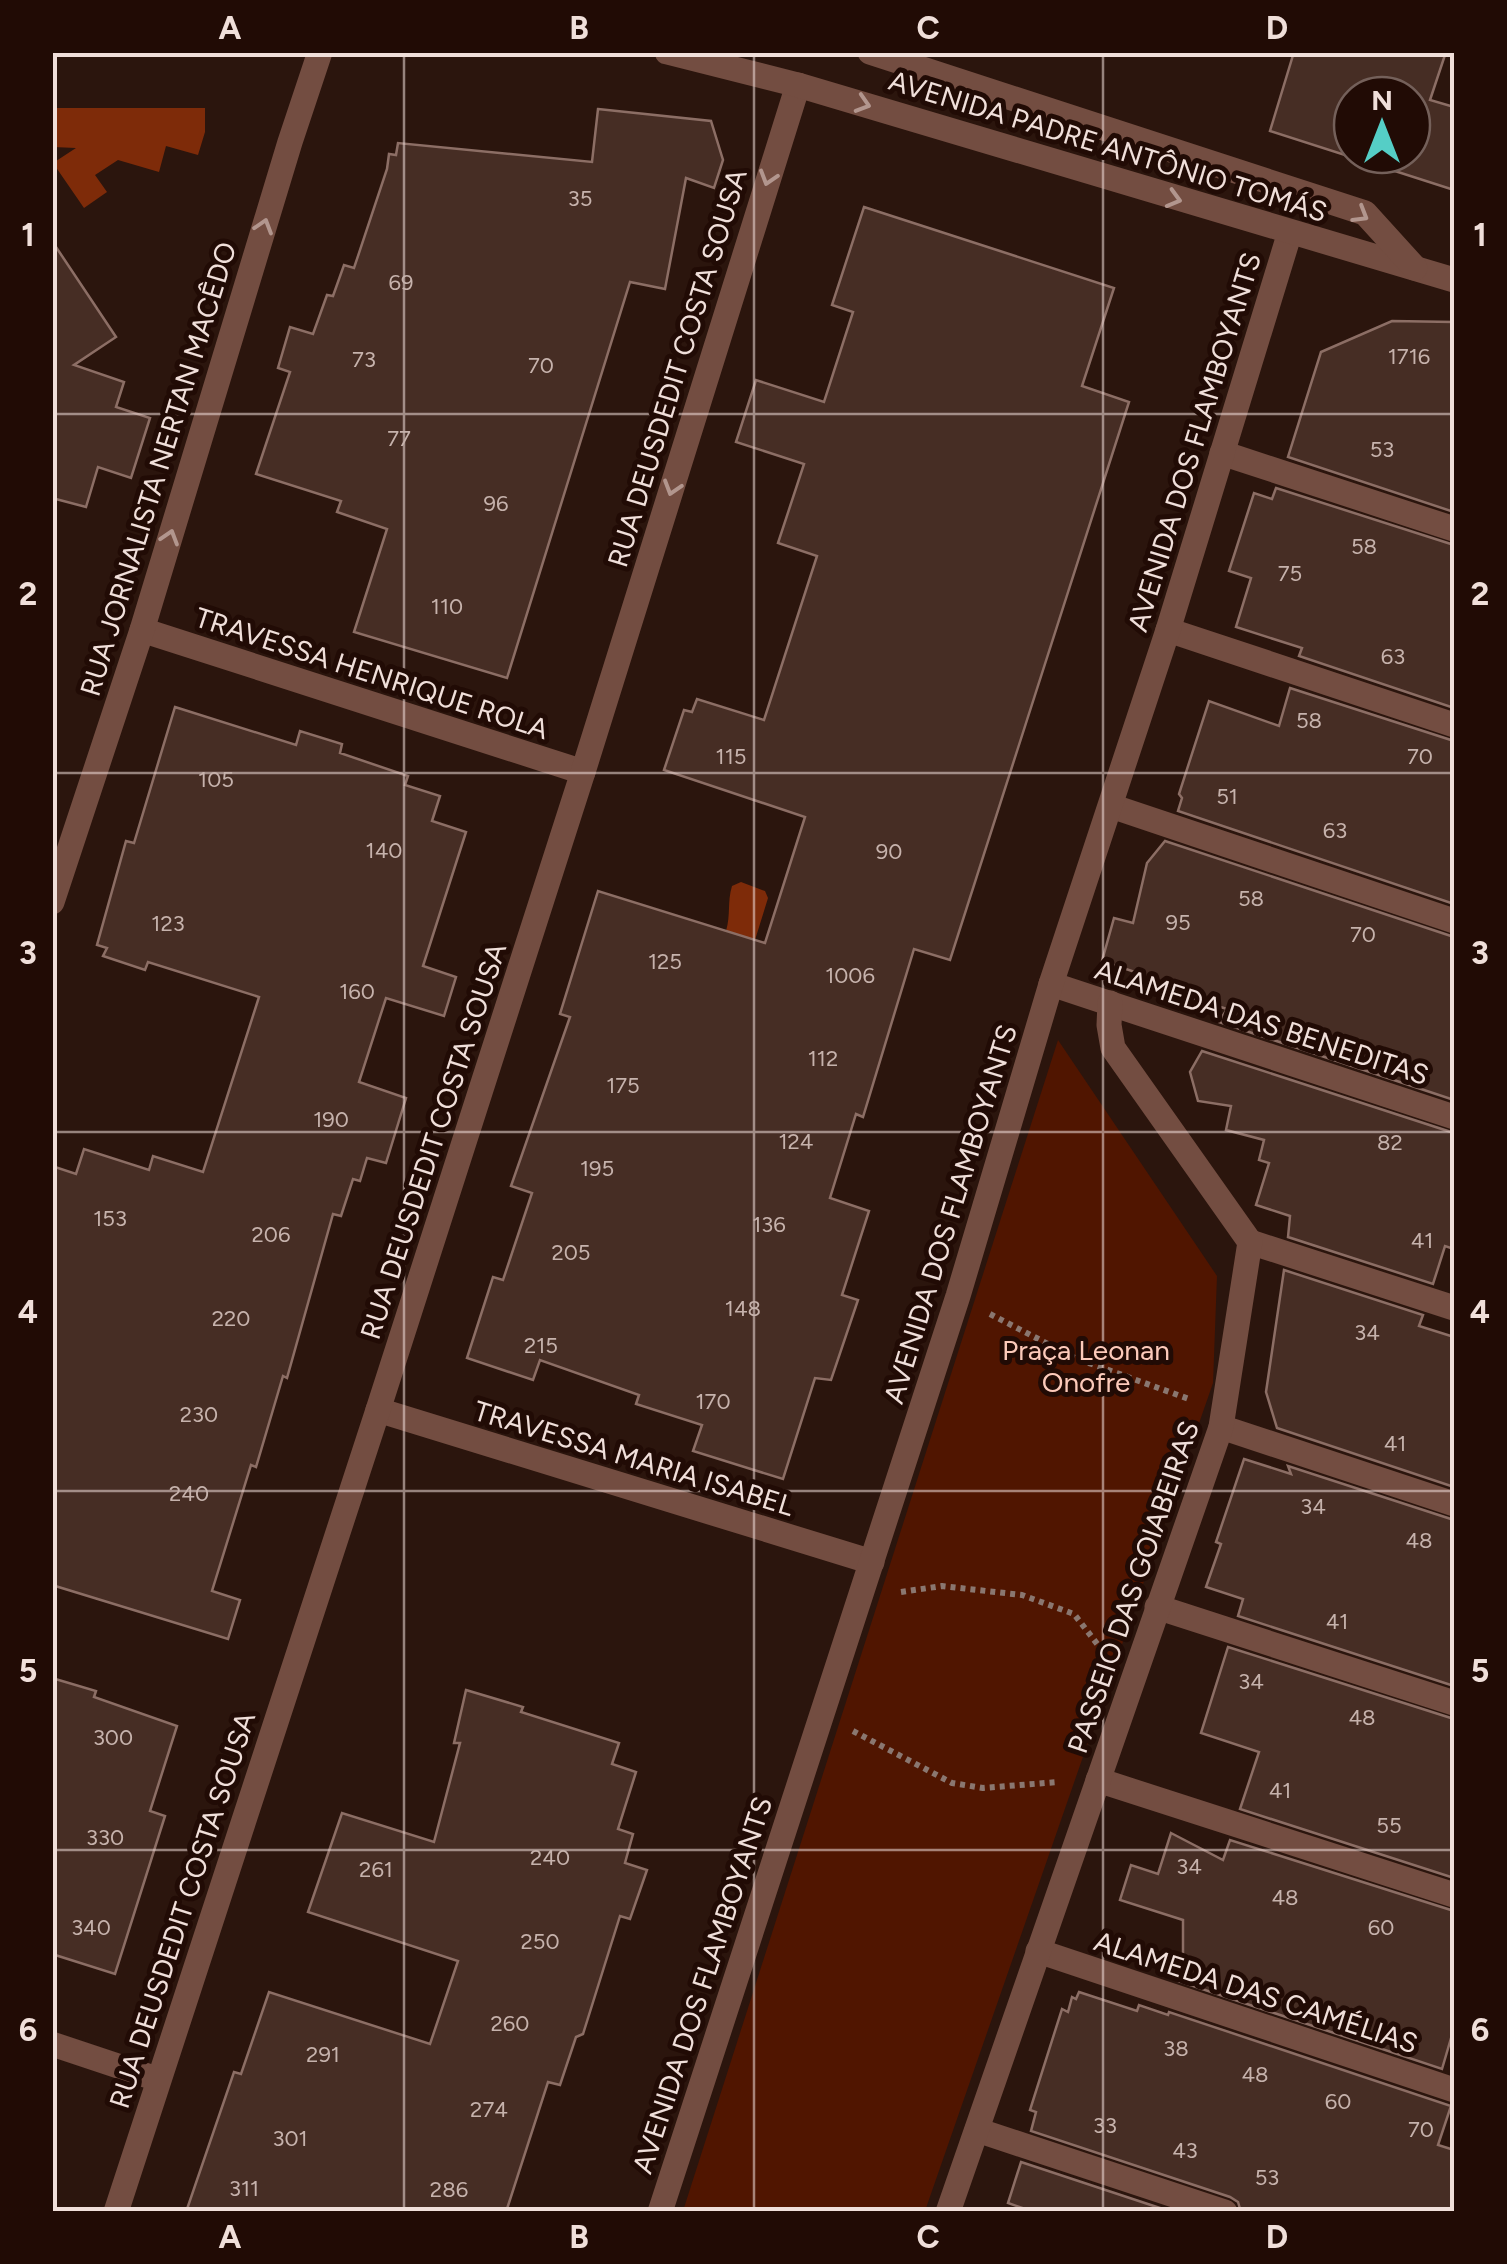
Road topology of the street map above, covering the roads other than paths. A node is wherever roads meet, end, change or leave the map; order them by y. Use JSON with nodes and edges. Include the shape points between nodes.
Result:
{"nodes":[{"id":1,"x":320,"y":52,"type":"edge"},
{"id":2,"x":667,"y":52,"type":"edge"},
{"id":3,"x":870,"y":52,"type":"edge"},
{"id":4,"x":798,"y":84,"type":"junction"},
{"id":5,"x":1290,"y":232,"type":"junction"},
{"id":6,"x":1415,"y":268,"type":"junction"},
{"id":7,"x":1454,"y":280,"type":"edge"},
{"id":8,"x":1222,"y":453,"type":"junction"},
{"id":9,"x":1454,"y":528,"type":"edge"},
{"id":10,"x":142,"y":630,"type":"junction"},
{"id":11,"x":1168,"y":630,"type":"junction"},
{"id":12,"x":1454,"y":725,"type":"edge"},
{"id":13,"x":583,"y":772,"type":"junction"},
{"id":14,"x":1111,"y":806,"type":"junction"},
{"id":15,"x":52,"y":902,"type":"edge"},
{"id":16,"x":1454,"y":922,"type":"edge"},
{"id":17,"x":1052,"y":984,"type":"junction"},
{"id":18,"x":1110,"y":1003,"type":"junction"},
{"id":19,"x":1454,"y":1116,"type":"edge"},
{"id":20,"x":1250,"y":1242,"type":"junction"},
{"id":21,"x":1454,"y":1308,"type":"edge"},
{"id":22,"x":378,"y":1410,"type":"junction"},
{"id":23,"x":1222,"y":1419,"type":"junction"},
{"id":24,"x":1454,"y":1504,"type":"edge"},
{"id":25,"x":872,"y":1562,"type":"junction"},
{"id":26,"x":1157,"y":1607,"type":"junction"},
{"id":27,"x":1454,"y":1703,"type":"edge"},
{"id":28,"x":1098,"y":1780,"type":"junction"},
{"id":29,"x":1454,"y":1895,"type":"edge"},
{"id":30,"x":1038,"y":1951,"type":"junction"},
{"id":31,"x":52,"y":2044,"type":"edge"},
{"id":32,"x":158,"y":2079,"type":"junction"},
{"id":33,"x":1454,"y":2090,"type":"edge"},
{"id":34,"x":977,"y":2130,"type":"junction"},
{"id":35,"x":116,"y":2212,"type":"edge"},
{"id":36,"x":660,"y":2212,"type":"edge"},
{"id":37,"x":948,"y":2212,"type":"edge"},
{"id":38,"x":1225,"y":2212,"type":"edge"}],
"edges":[{"from":10,"to":1,"type":"street","name":"RUA JORNALISTA NERTAN MACÊDO","one_way":true},
{"from":2,"to":4,"type":"street","name":"AVENIDA PADRE ANTÔNIO TOMÁS"},
{"from":3,"to":6,"type":"street","one_way":true,"via":[[1365,213]]},
{"from":4,"to":5,"type":"street","name":"AVENIDA PADRE ANTÔNIO TOMÁS","one_way":true},
{"from":4,"to":13,"type":"street","name":"RUA DEUSDEDIT COSTA SOUSA","one_way":true},
{"from":5,"to":6,"type":"street","name":"AVENIDA PADRE ANTÔNIO TOMÁS"},
{"from":5,"to":8,"type":"street","name":"AVENIDA DOS FLAMBOYANTS"},
{"from":6,"to":7,"type":"street","name":"AVENIDA PADRE ANTÔNIO TOMÁS"},
{"from":8,"to":9,"type":"street"},
{"from":8,"to":11,"type":"street","name":"AVENIDA DOS FLAMBOYANTS"},
{"from":10,"to":13,"type":"street","name":"TRAVESSA HENRIQUE ROLA"},
{"from":10,"to":15,"type":"street","name":"RUA JORNALISTA NERTAN MACÊDO"},
{"from":11,"to":12,"type":"street"},
{"from":11,"to":14,"type":"street","name":"AVENIDA DOS FLAMBOYANTS"},
{"from":13,"to":22,"type":"street","name":"RUA DEUSDEDIT COSTA SOUSA"},
{"from":14,"to":16,"type":"street"},
{"from":14,"to":17,"type":"street","name":"AVENIDA DOS FLAMBOYANTS"},
{"from":17,"to":18,"type":"street","name":"ALAMEDA DAS BENEDITAS"},
{"from":17,"to":25,"type":"street","name":"AVENIDA DOS FLAMBOYANTS"},
{"from":18,"to":19,"type":"street","name":"ALAMEDA DAS BENEDITAS"},
{"from":18,"to":20,"type":"street","via":[[1113,1048]]},
{"from":20,"to":21,"type":"street"},
{"from":20,"to":23,"type":"street","name":"PASSEIO DAS GOIABEIRAS"},
{"from":22,"to":25,"type":"street","name":"TRAVESSA MARIA ISABEL"},
{"from":22,"to":32,"type":"street","name":"RUA DEUSDEDIT COSTA SOUSA"},
{"from":23,"to":24,"type":"street"},
{"from":23,"to":26,"type":"street","name":"PASSEIO DAS GOIABEIRAS"},
{"from":25,"to":36,"type":"street","name":"AVENIDA DOS FLAMBOYANTS"},
{"from":26,"to":27,"type":"street"},
{"from":26,"to":28,"type":"street","name":"PASSEIO DAS GOIABEIRAS"},
{"from":28,"to":29,"type":"street"},
{"from":28,"to":30,"type":"street","name":"PASSEIO DAS GOIABEIRAS"},
{"from":30,"to":33,"type":"street","name":"ALAMEDA DAS CAMÉLIAS"},
{"from":30,"to":34,"type":"street","name":"PASSEIO DAS GOIABEIRAS"},
{"from":31,"to":32,"type":"street"},
{"from":32,"to":35,"type":"street","name":"RUA DEUSDEDIT COSTA SOUSA"},
{"from":34,"to":37,"type":"street","name":"PASSEIO DAS GOIABEIRAS"},
{"from":34,"to":38,"type":"street"}]}
